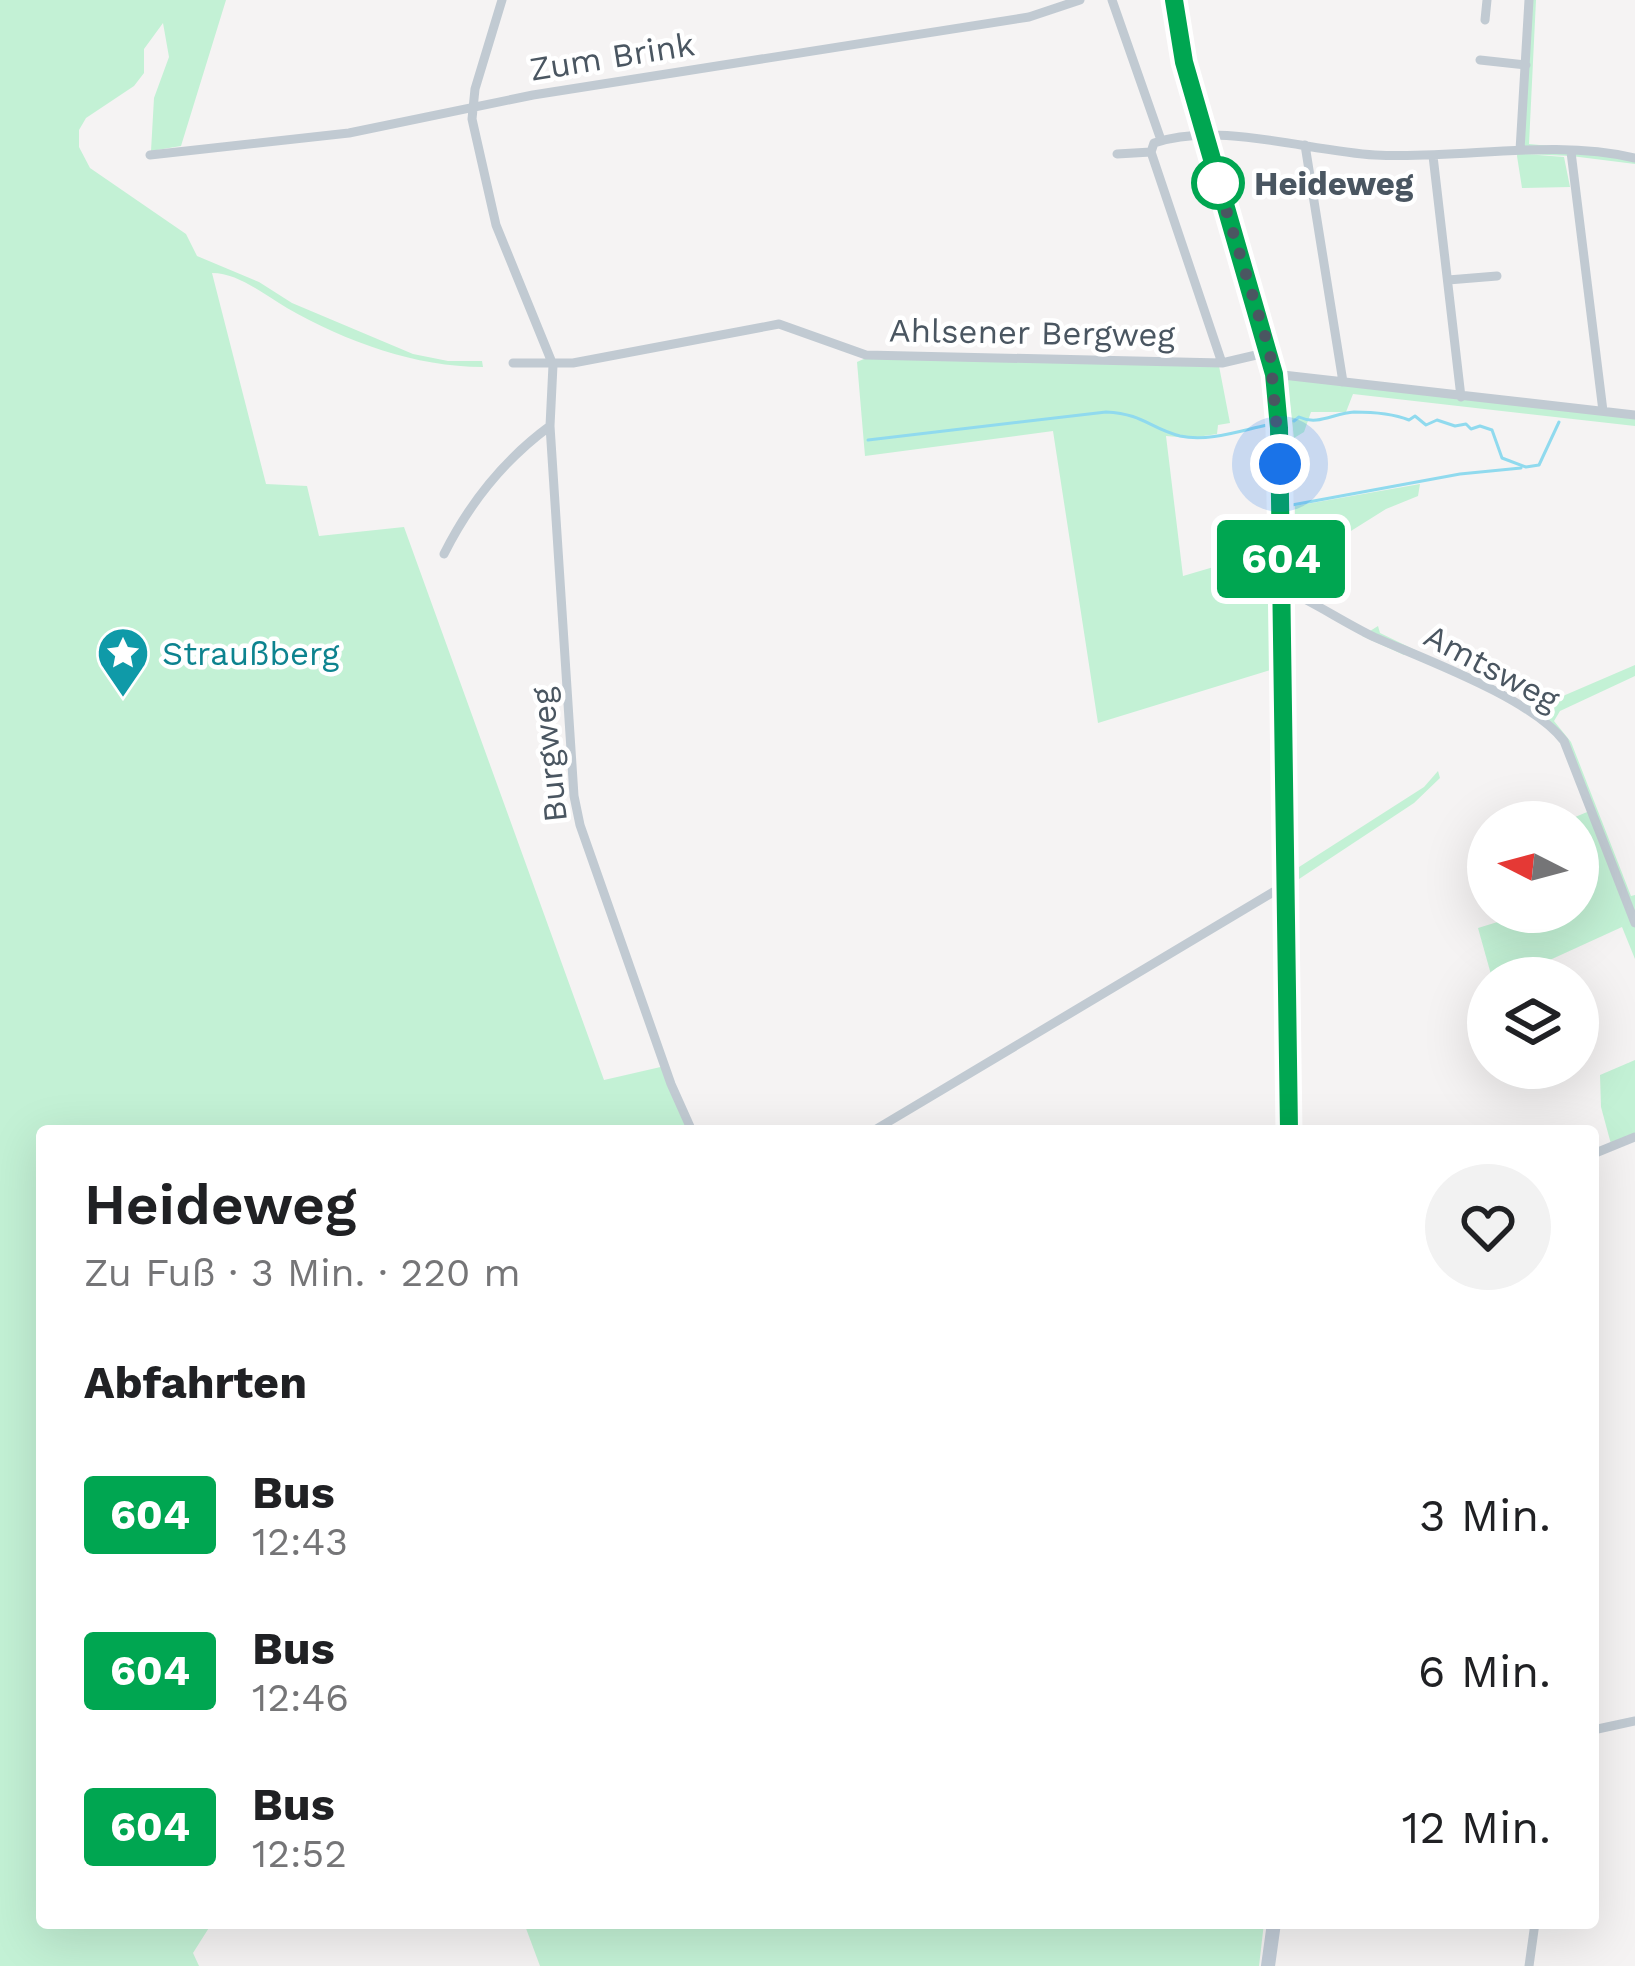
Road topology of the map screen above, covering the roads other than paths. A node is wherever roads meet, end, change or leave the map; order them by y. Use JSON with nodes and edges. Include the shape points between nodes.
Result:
{"nodes":[{"id":1,"x":502,"y":0,"type":"edge"},
{"id":2,"x":1080,"y":0,"type":"edge"},
{"id":3,"x":1112,"y":0,"type":"edge"},
{"id":4,"x":1174,"y":0,"type":"edge"},
{"id":5,"x":1486,"y":0,"type":"edge"},
{"id":6,"x":1529,"y":0,"type":"edge"},
{"id":7,"x":1485,"y":20,"type":"dead end"},
{"id":8,"x":1480,"y":60,"type":"dead end"},
{"id":9,"x":1526,"y":64,"type":"junction"},
{"id":10,"x":473,"y":107,"type":"junction"},
{"id":11,"x":1204,"y":137,"type":"junction"},
{"id":12,"x":1161,"y":140,"type":"junction"},
{"id":13,"x":1305,"y":146,"type":"junction"},
{"id":14,"x":1520,"y":150,"type":"junction"},
{"id":15,"x":1151,"y":152,"type":"junction"},
{"id":16,"x":1571,"y":152,"type":"junction"},
{"id":17,"x":150,"y":154,"type":"dead end"},
{"id":18,"x":1117,"y":154,"type":"dead end"},
{"id":19,"x":1433,"y":156,"type":"junction"},
{"id":20,"x":1635,"y":158,"type":"edge"},
{"id":21,"x":1496,"y":276,"type":"dead end"},
{"id":22,"x":1448,"y":280,"type":"junction"},
{"id":23,"x":1270,"y":352,"type":"junction"},
{"id":24,"x":513,"y":363,"type":"dead end"},
{"id":25,"x":1222,"y":363,"type":"junction"},
{"id":26,"x":553,"y":364,"type":"junction"},
{"id":27,"x":1274,"y":374,"type":"junction"},
{"id":28,"x":1343,"y":382,"type":"junction"},
{"id":29,"x":1461,"y":397,"type":"junction"},
{"id":30,"x":1603,"y":411,"type":"junction"},
{"id":31,"x":1635,"y":415,"type":"edge"},
{"id":32,"x":550,"y":426,"type":"junction"},
{"id":33,"x":444,"y":554,"type":"dead end"},
{"id":34,"x":1282,"y":588,"type":"junction"},
{"id":35,"x":1286,"y":884,"type":"junction"},
{"id":36,"x":1635,"y":923,"type":"edge"},
{"id":37,"x":689,"y":1125,"type":"edge"},
{"id":38,"x":883,"y":1125,"type":"edge"},
{"id":39,"x":1289,"y":1125,"type":"edge"},
{"id":40,"x":1635,"y":1137,"type":"edge"},
{"id":41,"x":1599,"y":1152,"type":"edge"},
{"id":42,"x":1635,"y":1721,"type":"edge"},
{"id":43,"x":1599,"y":1729,"type":"edge"},
{"id":44,"x":1273,"y":1929,"type":"edge"},
{"id":45,"x":1534,"y":1929,"type":"edge"},
{"id":46,"x":1268,"y":1966,"type":"edge"},
{"id":47,"x":1529,"y":1966,"type":"edge"}],
"edges":[{"from":1,"to":10,"type":"street","name":"Burgweg"},
{"from":2,"to":10,"type":"street","name":"Zum Brink","via":[[1029,17]]},
{"from":3,"to":12,"type":"street"},
{"from":4,"to":11,"type":"main road"},
{"from":5,"to":7,"type":"street"},
{"from":6,"to":9,"type":"street"},
{"from":8,"to":9,"type":"street"},
{"from":9,"to":14,"type":"street"},
{"from":10,"to":17,"type":"street","name":"Zum Brink","via":[[349,133]]},
{"from":10,"to":26,"type":"street","name":"Burgweg","via":[[496,225]]},
{"from":11,"to":12,"type":"street"},
{"from":11,"to":13,"type":"street"},
{"from":11,"to":23,"type":"main road"},
{"from":12,"to":15,"type":"street"},
{"from":13,"to":19,"type":"street"},
{"from":13,"to":28,"type":"street"},
{"from":14,"to":16,"type":"street"},
{"from":14,"to":19,"type":"street"},
{"from":15,"to":18,"type":"street"},
{"from":15,"to":25,"type":"street"},
{"from":16,"to":20,"type":"street"},
{"from":16,"to":30,"type":"street"},
{"from":19,"to":22,"type":"street"},
{"from":21,"to":22,"type":"street"},
{"from":22,"to":29,"type":"street"},
{"from":23,"to":25,"type":"street","name":"Ahlsener Bergweg"},
{"from":23,"to":27,"type":"main road"},
{"from":24,"to":26,"type":"street","name":"Ahlsener Bergweg"},
{"from":25,"to":26,"type":"street","name":"Ahlsener Bergweg","via":[[866,355],[779,324]]},
{"from":26,"to":32,"type":"street","name":"Burgweg"},
{"from":27,"to":28,"type":"street"},
{"from":27,"to":34,"type":"main road"},
{"from":28,"to":29,"type":"street"},
{"from":29,"to":30,"type":"street"},
{"from":30,"to":31,"type":"street"},
{"from":32,"to":33,"type":"street","via":[[467,510]]},
{"from":32,"to":37,"type":"street","name":"Burgweg","via":[[574,796]]},
{"from":34,"to":35,"type":"main road"},
{"from":34,"to":36,"type":"street","name":"Amtsweg","via":[[1550,725],[1564,741]]},
{"from":35,"to":38,"type":"street"},
{"from":35,"to":39,"type":"main road"},
{"from":40,"to":41,"type":"street"},
{"from":42,"to":43,"type":"street"},
{"from":44,"to":46,"type":"main road"},
{"from":45,"to":47,"type":"street"}]}
